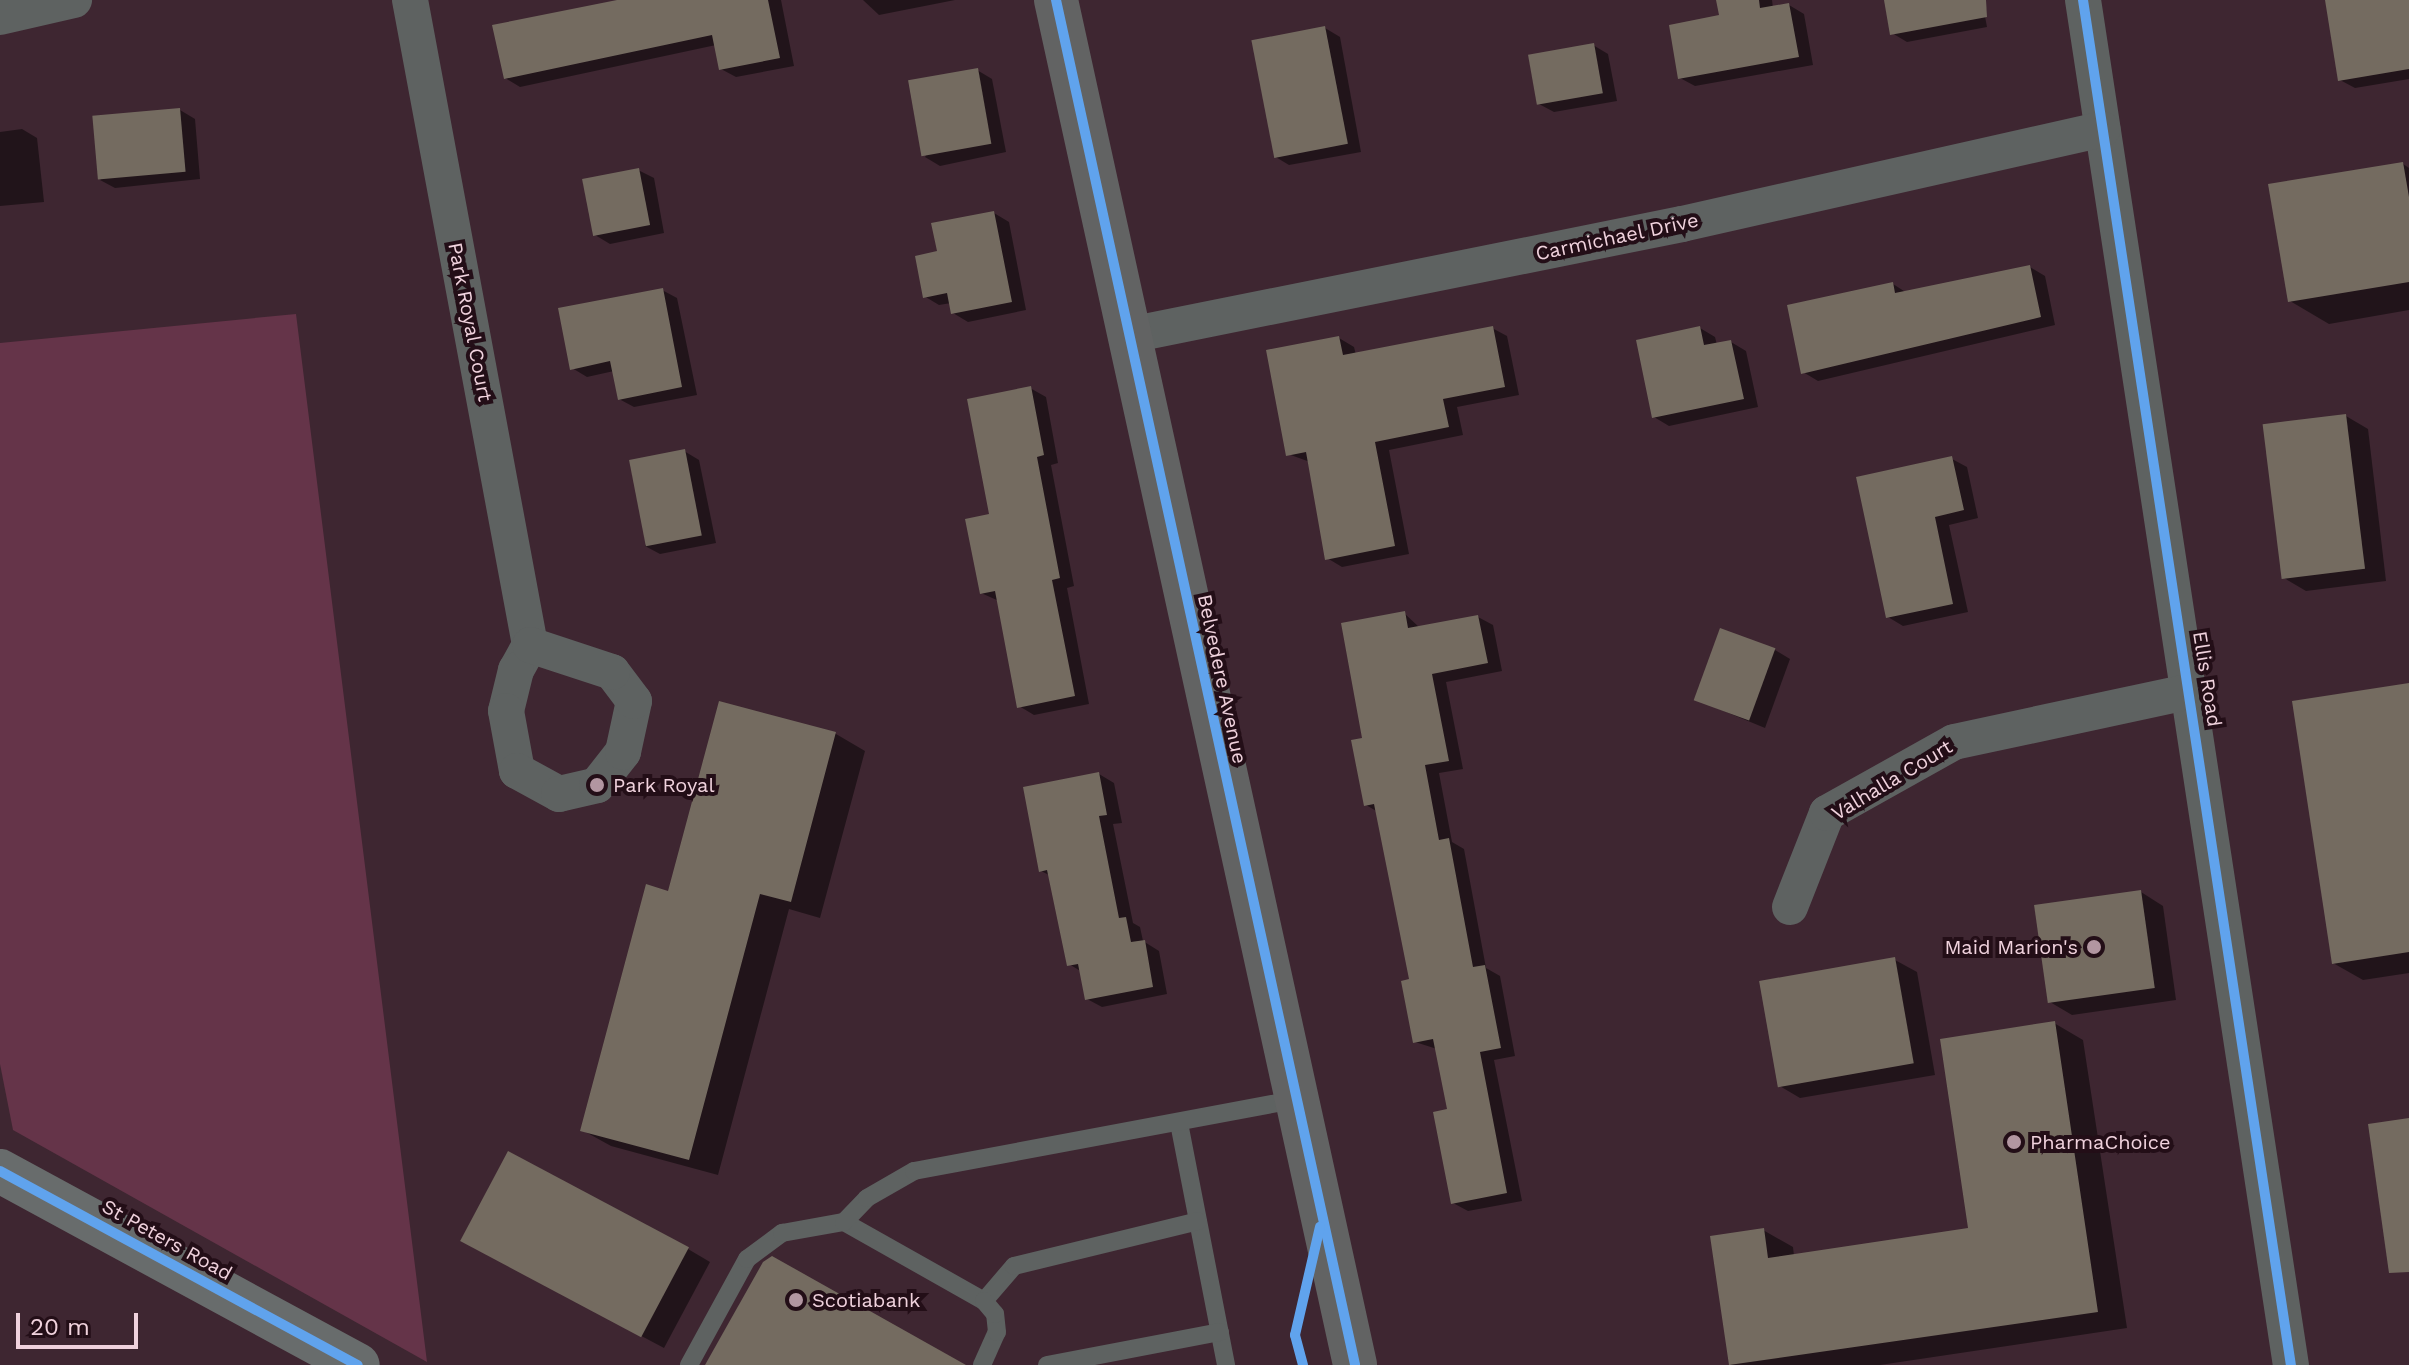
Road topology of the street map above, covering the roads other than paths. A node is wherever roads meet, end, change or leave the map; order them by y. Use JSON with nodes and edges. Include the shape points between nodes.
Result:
{"nodes":[{"id":1,"x":74,"y":0,"type":"edge"},
{"id":2,"x":410,"y":0,"type":"edge"},
{"id":3,"x":1056,"y":0,"type":"edge"},
{"id":4,"x":2083,"y":0,"type":"edge"},
{"id":5,"x":0,"y":17,"type":"edge"},
{"id":6,"x":2102,"y":129,"type":"junction"},
{"id":7,"x":1130,"y":335,"type":"junction"},
{"id":8,"x":530,"y":645,"type":"dead end"},
{"id":9,"x":2191,"y":691,"type":"junction"},
{"id":10,"x":1790,"y":907,"type":"dead end"},
{"id":11,"x":1294,"y":1100,"type":"junction"},
{"id":12,"x":1179,"y":1123,"type":"junction"},
{"id":13,"x":0,"y":1171,"type":"edge"},
{"id":14,"x":1198,"y":1221,"type":"junction"},
{"id":15,"x":844,"y":1222,"type":"junction"},
{"id":16,"x":984,"y":1301,"type":"junction"},
{"id":17,"x":1220,"y":1332,"type":"junction"},
{"id":18,"x":358,"y":1365,"type":"edge"},
{"id":19,"x":689,"y":1365,"type":"edge"},
{"id":20,"x":982,"y":1365,"type":"edge"},
{"id":21,"x":1047,"y":1365,"type":"edge"},
{"id":22,"x":1226,"y":1365,"type":"edge"},
{"id":23,"x":1355,"y":1365,"type":"edge"},
{"id":24,"x":2291,"y":1365,"type":"edge"}],
"edges":[{"from":1,"to":5,"type":"street"},
{"from":2,"to":8,"type":"street","name":"Park Royal Court"},
{"from":3,"to":7,"type":"main road","name":"Belvedere Avenue"},
{"from":4,"to":6,"type":"street","name":"Ellis Road"},
{"from":6,"to":7,"type":"street","name":"Carmichael Drive","via":[[1682,224]]},
{"from":6,"to":9,"type":"street","name":"Ellis Road"},
{"from":7,"to":11,"type":"main road","name":"Belvedere Avenue"},
{"from":9,"to":10,"type":"street","name":"Valhalla Court","via":[[1954,742],[1827,813]]},
{"from":9,"to":24,"type":"street","name":"Ellis Road"},
{"from":11,"to":12,"type":"lane"},
{"from":11,"to":23,"type":"main road","name":"Belvedere Avenue"},
{"from":12,"to":14,"type":"lane"},
{"from":12,"to":15,"type":"lane","via":[[914,1171],[867,1198]]},
{"from":13,"to":18,"type":"main road","name":"St Peters Road"},
{"from":14,"to":16,"type":"lane","via":[[1014,1266]]},
{"from":14,"to":17,"type":"lane"},
{"from":15,"to":16,"type":"lane"},
{"from":15,"to":19,"type":"lane","via":[[782,1233],[747,1259]]},
{"from":16,"to":20,"type":"lane","via":[[995,1314],[997,1332]]},
{"from":17,"to":21,"type":"lane"},
{"from":17,"to":22,"type":"lane"}]}
